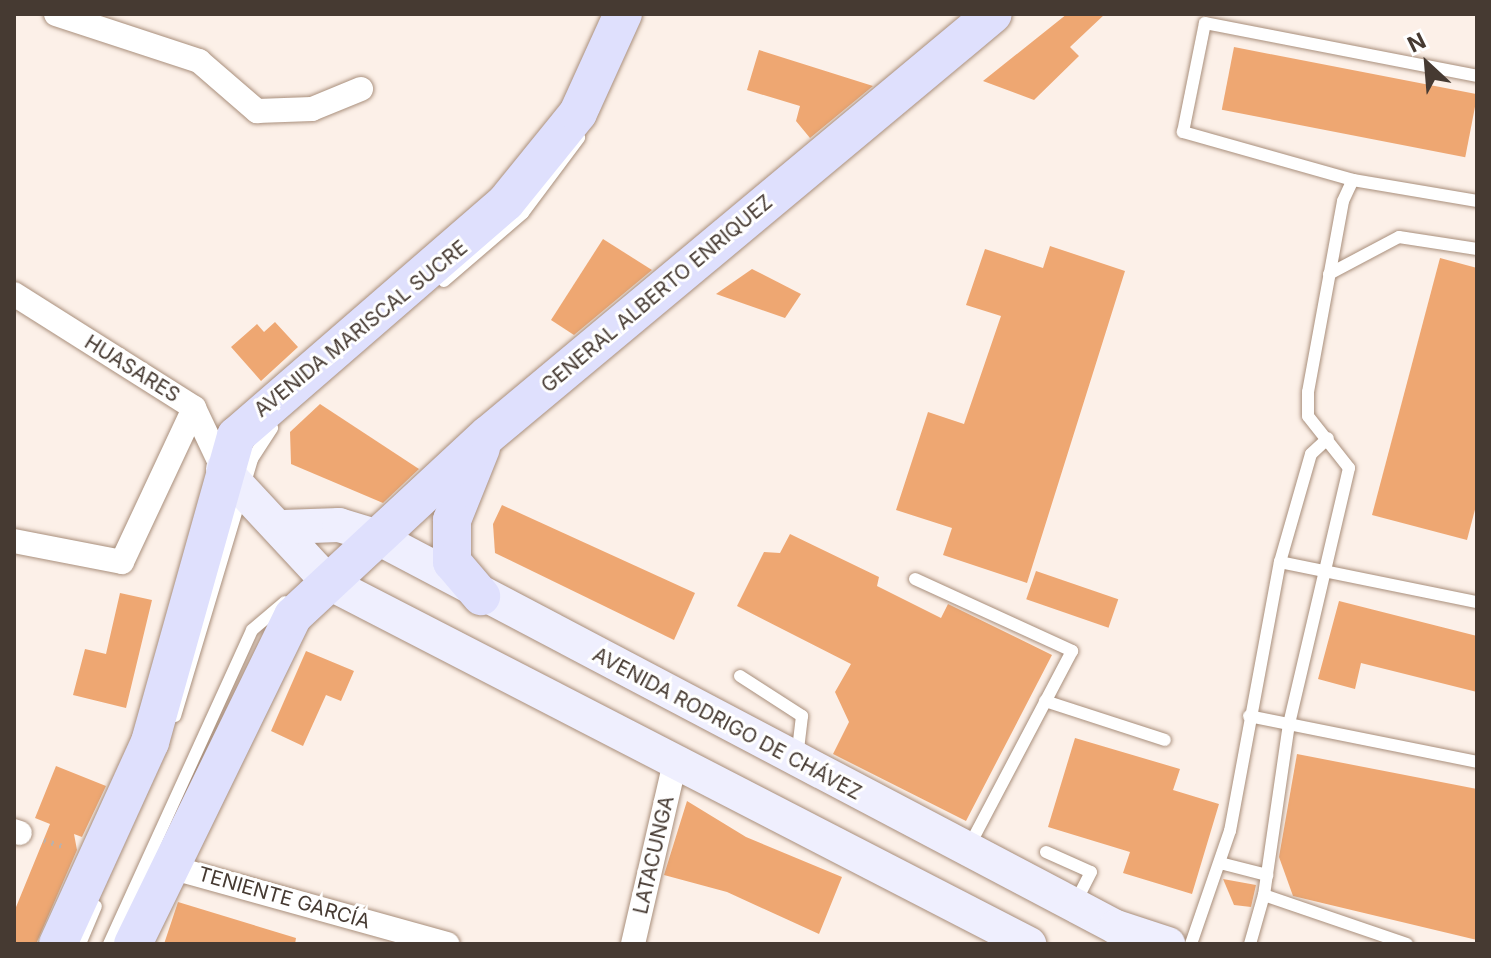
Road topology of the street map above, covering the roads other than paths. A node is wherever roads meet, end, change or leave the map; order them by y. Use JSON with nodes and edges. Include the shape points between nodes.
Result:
{"nodes":[{"id":1,"x":56,"y":14,"type":"edge"},
{"id":2,"x":623,"y":14,"type":"edge"},
{"id":3,"x":631,"y":14,"type":"edge"},
{"id":4,"x":993,"y":14,"type":"edge"},
{"id":5,"x":1477,"y":76,"type":"edge"},
{"id":6,"x":361,"y":89,"type":"dead end"},
{"id":7,"x":1353,"y":180,"type":"junction"},
{"id":8,"x":1477,"y":201,"type":"edge"},
{"id":9,"x":1477,"y":249,"type":"edge"},
{"id":10,"x":1329,"y":274,"type":"junction"},
{"id":11,"x":432,"y":291,"type":"dead end"},
{"id":12,"x":14,"y":294,"type":"edge"},
{"id":13,"x":194,"y":408,"type":"junction"},
{"id":14,"x":289,"y":413,"type":"dead end"},
{"id":15,"x":488,"y":435,"type":"junction"},
{"id":16,"x":1328,"y":438,"type":"junction"},
{"id":17,"x":234,"y":482,"type":"junction"},
{"id":18,"x":283,"y":527,"type":"junction"},
{"id":19,"x":374,"y":536,"type":"junction"},
{"id":20,"x":14,"y":541,"type":"edge"},
{"id":21,"x":1280,"y":562,"type":"junction"},
{"id":22,"x":1325,"y":572,"type":"junction"},
{"id":23,"x":915,"y":579,"type":"dead end"},
{"id":24,"x":329,"y":583,"type":"junction"},
{"id":25,"x":481,"y":596,"type":"junction"},
{"id":26,"x":1477,"y":602,"type":"edge"},
{"id":27,"x":740,"y":676,"type":"dead end"},
{"id":28,"x":1045,"y":701,"type":"junction"},
{"id":29,"x":1249,"y":716,"type":"junction"},
{"id":30,"x":1289,"y":724,"type":"junction"},
{"id":31,"x":1165,"y":740,"type":"dead end"},
{"id":32,"x":796,"y":760,"type":"junction"},
{"id":33,"x":1477,"y":762,"type":"edge"},
{"id":34,"x":674,"y":766,"type":"junction"},
{"id":35,"x":967,"y":850,"type":"junction"},
{"id":36,"x":1046,"y":852,"type":"dead end"},
{"id":37,"x":1220,"y":863,"type":"junction"},
{"id":38,"x":166,"y":866,"type":"junction"},
{"id":39,"x":105,"y":868,"type":"junction"},
{"id":40,"x":1267,"y":875,"type":"junction"},
{"id":41,"x":1264,"y":895,"type":"junction"},
{"id":42,"x":1074,"y":905,"type":"junction"},
{"id":43,"x":58,"y":944,"type":"edge"},
{"id":44,"x":80,"y":944,"type":"edge"},
{"id":45,"x":109,"y":944,"type":"edge"},
{"id":46,"x":133,"y":944,"type":"edge"},
{"id":47,"x":447,"y":944,"type":"edge"},
{"id":48,"x":633,"y":944,"type":"edge"},
{"id":49,"x":1029,"y":944,"type":"edge"},
{"id":50,"x":1168,"y":944,"type":"edge"},
{"id":51,"x":1191,"y":944,"type":"edge"},
{"id":52,"x":1250,"y":944,"type":"edge"},
{"id":53,"x":1407,"y":944,"type":"edge"}],
"edges":[{"from":1,"to":6,"type":"street","via":[[199,61],[257,111],[312,109]]},
{"from":2,"to":17,"type":"main road","name":"AVENIDA MARISCAL SUCRE","via":[[578,113],[506,202],[254,414]]},
{"from":3,"to":11,"type":"lane","via":[[559,172]]},
{"from":4,"to":15,"type":"main road","name":"GENERAL ALBERTO ENRIQUEZ"},
{"from":5,"to":7,"type":"lane","via":[[1205,23],[1183,132]]},
{"from":7,"to":8,"type":"lane"},
{"from":7,"to":10,"type":"lane"},
{"from":9,"to":10,"type":"lane","via":[[1399,237]]},
{"from":10,"to":16,"type":"lane","via":[[1308,392],[1308,416]]},
{"from":12,"to":13,"type":"street","name":"HUASARES"},
{"from":13,"to":17,"type":"street","name":"HUASARES"},
{"from":13,"to":20,"type":"street","via":[[122,562]]},
{"from":14,"to":17,"type":"lane","via":[[265,434]]},
{"from":15,"to":19,"type":"main road","name":"GENERAL ALBERTO ENRIQUEZ"},
{"from":15,"to":25,"type":"main road","via":[[452,520],[452,562]]},
{"from":16,"to":21,"type":"lane","via":[[1311,454]]},
{"from":16,"to":22,"type":"lane","via":[[1349,468]]},
{"from":17,"to":18,"type":"main road"},
{"from":17,"to":39,"type":"main road","name":"AVENIDA MARISCAL SUCRE"},
{"from":18,"to":19,"type":"main road","name":"AVENIDA RODRIGO DE CHÁVEZ","via":[[339,525]]},
{"from":18,"to":24,"type":"main road"},
{"from":19,"to":24,"type":"main road","name":"GENERAL ALBERTO ENRIQUEZ"},
{"from":19,"to":25,"type":"main road","name":"AVENIDA RODRIGO DE CHÁVEZ"},
{"from":21,"to":22,"type":"lane"},
{"from":21,"to":29,"type":"lane"},
{"from":22,"to":26,"type":"lane"},
{"from":22,"to":30,"type":"lane"},
{"from":23,"to":28,"type":"lane","via":[[1072,651]]},
{"from":24,"to":34,"type":"main road"},
{"from":24,"to":38,"type":"main road","via":[[293,616],[268,658]]},
{"from":24,"to":45,"type":"lane","via":[[287,600],[252,630]]},
{"from":25,"to":32,"type":"main road","name":"AVENIDA RODRIGO DE CHÁVEZ"},
{"from":27,"to":32,"type":"lane","via":[[802,716]]},
{"from":28,"to":31,"type":"lane"},
{"from":28,"to":35,"type":"lane"},
{"from":29,"to":30,"type":"lane"},
{"from":29,"to":37,"type":"lane"},
{"from":30,"to":33,"type":"lane"},
{"from":30,"to":40,"type":"lane"},
{"from":32,"to":35,"type":"main road","name":"AVENIDA RODRIGO DE CHÁVEZ"},
{"from":34,"to":48,"type":"street","name":"LATACUNGA"},
{"from":34,"to":49,"type":"main road"},
{"from":35,"to":42,"type":"main road","name":"AVENIDA RODRIGO DE CHÁVEZ"},
{"from":36,"to":42,"type":"lane","via":[[1091,872]]},
{"from":37,"to":40,"type":"lane"},
{"from":37,"to":51,"type":"lane"},
{"from":38,"to":46,"type":"main road"},
{"from":38,"to":47,"type":"street","name":"TENIENTE GARCÍA"},
{"from":39,"to":43,"type":"main road","name":"AVENIDA MARISCAL SUCRE"},
{"from":39,"to":44,"type":"lane"},
{"from":40,"to":41,"type":"lane"},
{"from":41,"to":52,"type":"lane"},
{"from":41,"to":53,"type":"lane"},
{"from":42,"to":50,"type":"main road","name":"AVENIDA RODRIGO DE CHÁVEZ"}]}
